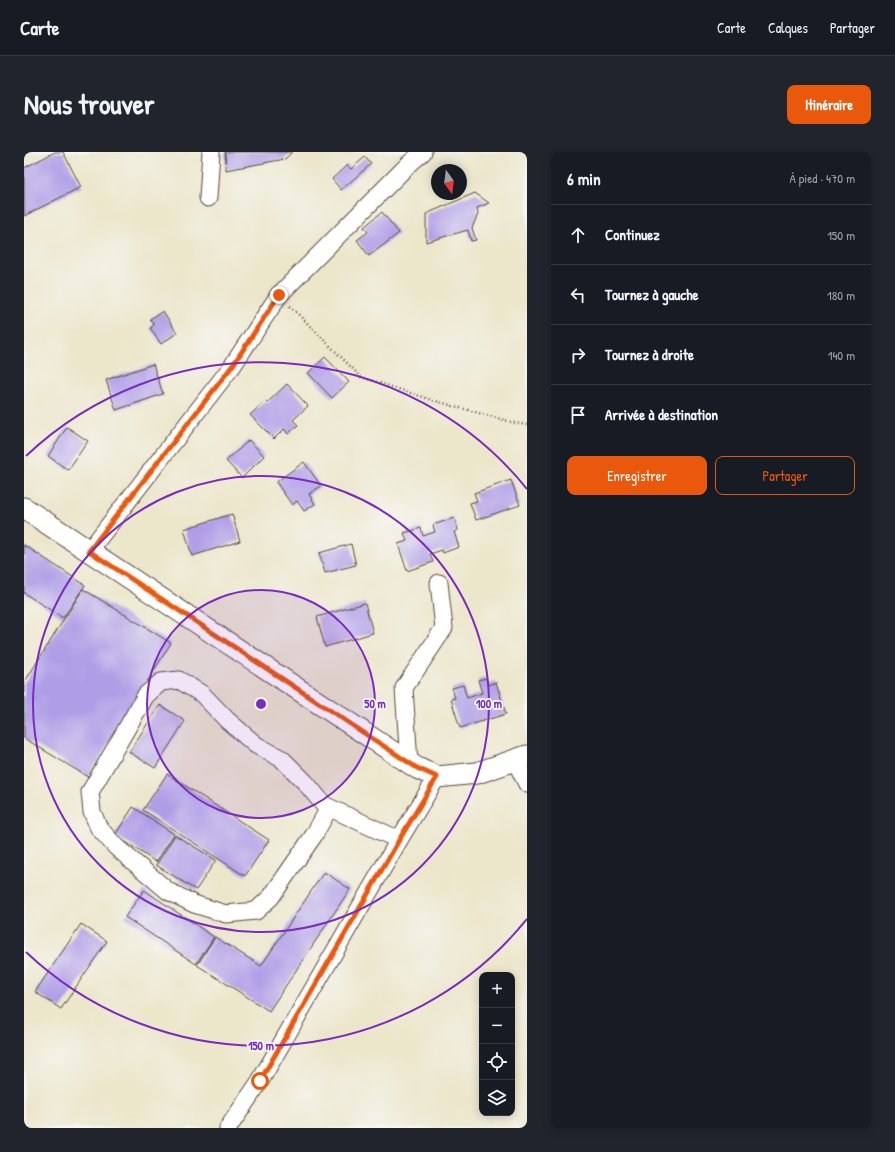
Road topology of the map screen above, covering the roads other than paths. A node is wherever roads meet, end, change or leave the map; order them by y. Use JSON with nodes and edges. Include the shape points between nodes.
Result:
{"nodes":[{"id":1,"x":211,"y":152,"type":"edge"},
{"id":2,"x":423,"y":152,"type":"edge"},
{"id":3,"x":208,"y":198,"type":"dead end"},
{"id":4,"x":24,"y":508,"type":"edge"},
{"id":5,"x":89,"y":551,"type":"junction"},
{"id":6,"x":439,"y":583,"type":"dead end"},
{"id":7,"x":521,"y":758,"type":"edge"},
{"id":8,"x":409,"y":763,"type":"junction"},
{"id":9,"x":437,"y":777,"type":"junction"},
{"id":10,"x":527,"y":784,"type":"edge"},
{"id":11,"x":329,"y":808,"type":"junction"},
{"id":12,"x":399,"y":840,"type":"junction"},
{"id":13,"x":228,"y":1128,"type":"edge"}],
"edges":[{"from":1,"to":3,"type":"street"},
{"from":2,"to":5,"type":"street","via":[[279,295],[233,365]]},
{"from":4,"to":5,"type":"street"},
{"from":5,"to":8,"type":"street"},
{"from":6,"to":8,"type":"street","via":[[444,628],[404,688]]},
{"from":7,"to":9,"type":"street","via":[[477,773]]},
{"from":7,"to":10,"type":"street"},
{"from":8,"to":9,"type":"street"},
{"from":9,"to":12,"type":"street"},
{"from":11,"to":11,"type":"street","via":[[282,759],[256,745],[226,720],[202,694],[179,680],[161,682],[146,695],[90,792],[92,812],[99,828],[116,847],[168,890],[194,904],[226,914],[256,911],[271,897],[314,835]]},
{"from":11,"to":12,"type":"street"},
{"from":12,"to":13,"type":"street","via":[[260,1081]]}]}
